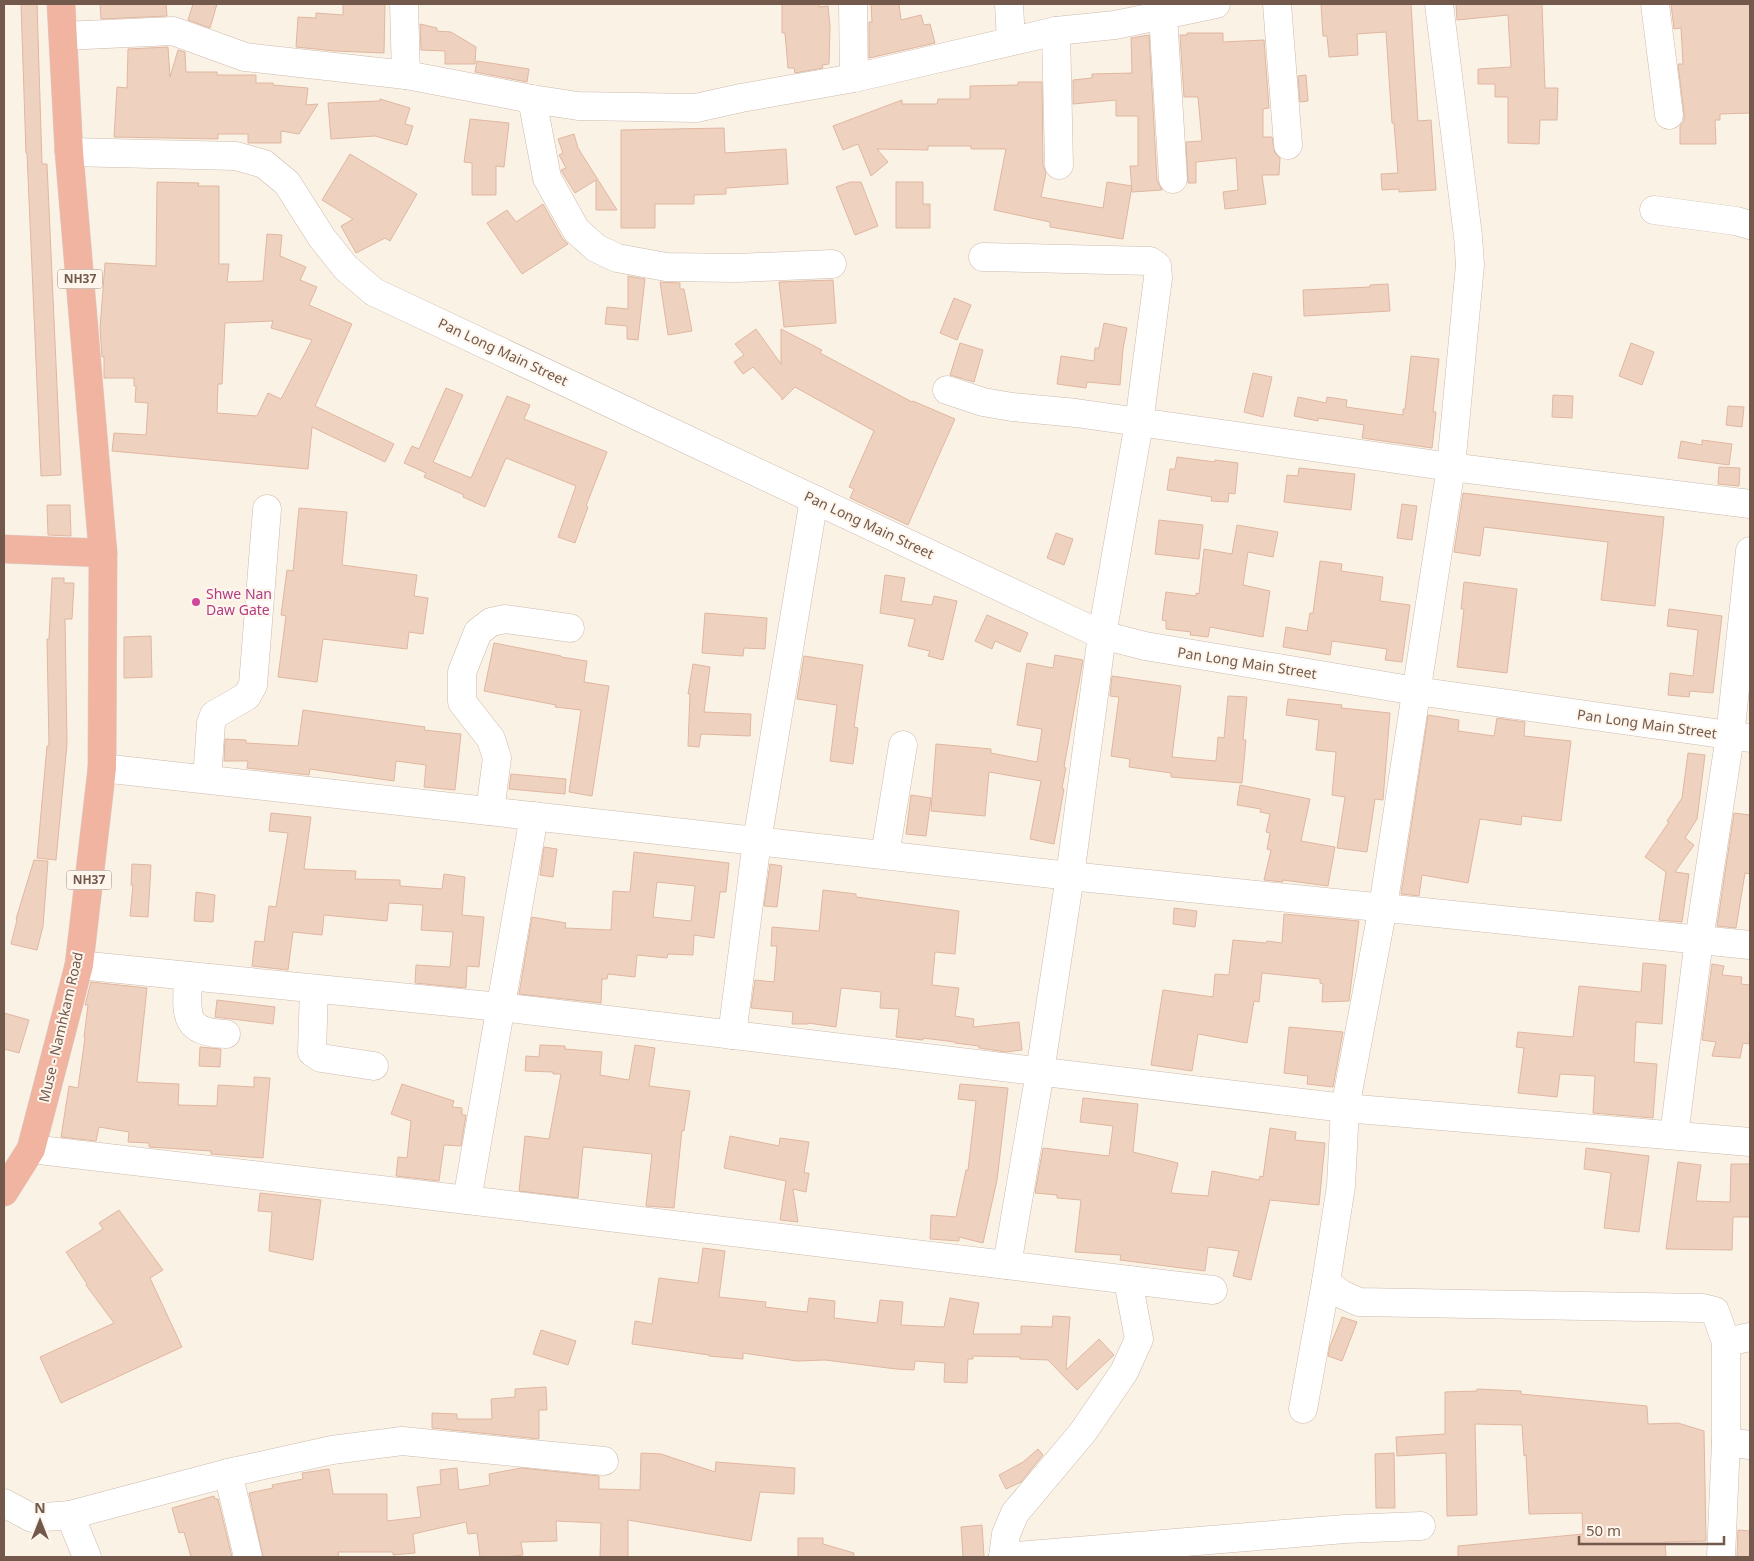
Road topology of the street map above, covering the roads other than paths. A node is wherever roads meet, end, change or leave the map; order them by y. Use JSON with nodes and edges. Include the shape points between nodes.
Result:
{"nodes":[{"id":1,"x":61,"y":4,"type":"edge"},
{"id":2,"x":404,"y":4,"type":"edge"},
{"id":3,"x":853,"y":4,"type":"edge"},
{"id":4,"x":1009,"y":4,"type":"edge"},
{"id":5,"x":1216,"y":4,"type":"edge"},
{"id":6,"x":1277,"y":4,"type":"edge"},
{"id":7,"x":1439,"y":4,"type":"edge"},
{"id":8,"x":1655,"y":4,"type":"edge"},
{"id":9,"x":1164,"y":15,"type":"junction"},
{"id":10,"x":1056,"y":31,"type":"junction"},
{"id":11,"x":63,"y":36,"type":"junction"},
{"id":12,"x":1011,"y":41,"type":"junction"},
{"id":13,"x":406,"y":75,"type":"junction"},
{"id":14,"x":854,"y":78,"type":"junction"},
{"id":15,"x":532,"y":99,"type":"junction"},
{"id":16,"x":1669,"y":115,"type":"dead end"},
{"id":17,"x":1288,"y":145,"type":"dead end"},
{"id":18,"x":69,"y":152,"type":"junction"},
{"id":19,"x":1059,"y":165,"type":"dead end"},
{"id":20,"x":1174,"y":179,"type":"dead end"},
{"id":21,"x":1654,"y":210,"type":"dead end"},
{"id":22,"x":1750,"y":224,"type":"edge"},
{"id":23,"x":983,"y":257,"type":"dead end"},
{"id":24,"x":832,"y":264,"type":"dead end"},
{"id":25,"x":947,"y":390,"type":"dead end"},
{"id":26,"x":1139,"y":423,"type":"junction"},
{"id":27,"x":1451,"y":467,"type":"junction"},
{"id":28,"x":814,"y":499,"type":"junction"},
{"id":29,"x":1750,"y":504,"type":"edge"},
{"id":30,"x":267,"y":509,"type":"dead end"},
{"id":31,"x":11,"y":550,"type":"edge"},
{"id":32,"x":1750,"y":551,"type":"edge"},
{"id":33,"x":103,"y":553,"type":"junction"},
{"id":34,"x":570,"y":628,"type":"dead end"},
{"id":35,"x":1102,"y":635,"type":"junction"},
{"id":36,"x":1416,"y":691,"type":"junction"},
{"id":37,"x":1740,"y":737,"type":"edge"},
{"id":38,"x":903,"y":745,"type":"dead end"},
{"id":39,"x":102,"y":768,"type":"junction"},
{"id":40,"x":207,"y":779,"type":"junction"},
{"id":41,"x":490,"y":811,"type":"junction"},
{"id":42,"x":534,"y":816,"type":"junction"},
{"id":43,"x":757,"y":841,"type":"junction"},
{"id":44,"x":885,"y":855,"type":"junction"},
{"id":45,"x":1070,"y":876,"type":"junction"},
{"id":46,"x":1383,"y":907,"type":"junction"},
{"id":47,"x":1699,"y":940,"type":"junction"},
{"id":48,"x":1750,"y":945,"type":"edge"},
{"id":49,"x":79,"y":965,"type":"junction"},
{"id":50,"x":188,"y":976,"type":"junction"},
{"id":51,"x":314,"y":989,"type":"junction"},
{"id":52,"x":500,"y":1007,"type":"junction"},
{"id":53,"x":226,"y":1034,"type":"dead end"},
{"id":54,"x":732,"y":1035,"type":"junction"},
{"id":55,"x":374,"y":1066,"type":"dead end"},
{"id":56,"x":1040,"y":1072,"type":"junction"},
{"id":57,"x":1345,"y":1108,"type":"junction"},
{"id":58,"x":1674,"y":1135,"type":"junction"},
{"id":59,"x":1750,"y":1142,"type":"edge"},
{"id":60,"x":31,"y":1150,"type":"junction"},
{"id":61,"x":4,"y":1192,"type":"edge"},
{"id":62,"x":467,"y":1200,"type":"junction"},
{"id":63,"x":1007,"y":1265,"type":"junction"},
{"id":64,"x":1128,"y":1280,"type":"junction"},
{"id":65,"x":1326,"y":1282,"type":"junction"},
{"id":66,"x":1213,"y":1290,"type":"dead end"},
{"id":67,"x":1738,"y":1340,"type":"edge"},
{"id":68,"x":1303,"y":1409,"type":"dead end"},
{"id":69,"x":1738,"y":1443,"type":"edge"},
{"id":70,"x":604,"y":1461,"type":"dead end"},
{"id":71,"x":228,"y":1472,"type":"junction"},
{"id":72,"x":4,"y":1503,"type":"edge"},
{"id":73,"x":70,"y":1515,"type":"junction"},
{"id":74,"x":1421,"y":1526,"type":"dead end"},
{"id":75,"x":87,"y":1557,"type":"edge"},
{"id":76,"x":248,"y":1557,"type":"edge"},
{"id":77,"x":1003,"y":1557,"type":"edge"},
{"id":78,"x":1721,"y":1557,"type":"edge"}],
"edges":[{"from":1,"to":11,"type":"highway","number":"NH37"},
{"from":2,"to":13,"type":"street"},
{"from":3,"to":14,"type":"street"},
{"from":4,"to":12,"type":"street"},
{"from":5,"to":9,"type":"street"},
{"from":6,"to":17,"type":"street"},
{"from":7,"to":27,"type":"street","via":[[1470,265]]},
{"from":8,"to":16,"type":"street"},
{"from":9,"to":10,"type":"street","via":[[1115,25]]},
{"from":9,"to":20,"type":"street"},
{"from":10,"to":12,"type":"street"},
{"from":10,"to":19,"type":"street"},
{"from":11,"to":13,"type":"street","via":[[173,31],[245,57]]},
{"from":11,"to":18,"type":"highway","number":"NH37"},
{"from":12,"to":14,"type":"street"},
{"from":13,"to":15,"type":"street"},
{"from":14,"to":15,"type":"street","via":[[696,108],[578,106]]},
{"from":15,"to":24,"type":"street","via":[[547,178],[576,230],[596,248],[617,258],[666,267]]},
{"from":18,"to":28,"type":"street","name":"Pan Long Main Street","via":[[236,156],[264,164],[287,183],[322,238],[346,268],[374,292]]},
{"from":18,"to":33,"type":"highway","number":"NH37"},
{"from":21,"to":22,"type":"street"},
{"from":23,"to":26,"type":"street","via":[[1150,261],[1157,266]]},
{"from":25,"to":26,"type":"street","via":[[982,402]]},
{"from":26,"to":27,"type":"street"},
{"from":26,"to":35,"type":"street"},
{"from":27,"to":29,"type":"street"},
{"from":27,"to":36,"type":"street"},
{"from":28,"to":35,"type":"street","name":"Pan Long Main Street"},
{"from":28,"to":43,"type":"street"},
{"from":30,"to":40,"type":"street","via":[[253,685],[247,696],[214,715]]},
{"from":31,"to":33,"type":"highway"},
{"from":32,"to":37,"type":"street"},
{"from":33,"to":39,"type":"highway","name":"Muse - Namhkam Road","number":"NH37"},
{"from":34,"to":41,"type":"street","via":[[505,619],[491,622],[478,632],[462,672],[462,702],[491,739],[497,758]]},
{"from":35,"to":36,"type":"street","name":"Pan Long Main Street","via":[[1145,646]]},
{"from":35,"to":45,"type":"street"},
{"from":36,"to":37,"type":"street","name":"Pan Long Main Street"},
{"from":36,"to":46,"type":"street"},
{"from":37,"to":47,"type":"street"},
{"from":38,"to":44,"type":"street"},
{"from":39,"to":40,"type":"street"},
{"from":39,"to":49,"type":"highway","name":"Muse - Namhkam Road","number":"NH37"},
{"from":40,"to":41,"type":"street"},
{"from":41,"to":42,"type":"street"},
{"from":42,"to":43,"type":"street"},
{"from":42,"to":52,"type":"street"},
{"from":43,"to":44,"type":"street"},
{"from":43,"to":54,"type":"street"},
{"from":44,"to":45,"type":"street"},
{"from":45,"to":46,"type":"street"},
{"from":45,"to":56,"type":"street"},
{"from":46,"to":47,"type":"street"},
{"from":46,"to":57,"type":"street"},
{"from":47,"to":48,"type":"street"},
{"from":47,"to":58,"type":"street"},
{"from":49,"to":50,"type":"street"},
{"from":49,"to":60,"type":"highway","name":"Muse - Namhkam Road","number":"NH37"},
{"from":50,"to":51,"type":"street"},
{"from":50,"to":53,"type":"street","via":[[188,1016],[197,1029]]},
{"from":51,"to":52,"type":"street"},
{"from":51,"to":55,"type":"street","via":[[312,1052],[321,1058]]},
{"from":52,"to":54,"type":"street"},
{"from":52,"to":62,"type":"street"},
{"from":54,"to":56,"type":"street"},
{"from":56,"to":57,"type":"street"},
{"from":56,"to":63,"type":"street"},
{"from":57,"to":58,"type":"street"},
{"from":57,"to":65,"type":"street","via":[[1341,1186]]},
{"from":58,"to":59,"type":"street"},
{"from":60,"to":61,"type":"highway","name":"Muse - Namhkam Road","number":"NH37"},
{"from":60,"to":62,"type":"street"},
{"from":62,"to":63,"type":"street"},
{"from":63,"to":64,"type":"street"},
{"from":64,"to":66,"type":"street"},
{"from":64,"to":77,"type":"street","via":[[1139,1339],[1124,1372],[1083,1432],[1015,1513],[1006,1534]]},
{"from":65,"to":67,"type":"street","via":[[1359,1302],[1703,1308],[1715,1310]]},
{"from":65,"to":68,"type":"street"},
{"from":67,"to":69,"type":"street"},
{"from":69,"to":78,"type":"street"},
{"from":70,"to":71,"type":"street","via":[[402,1441],[332,1450]]},
{"from":71,"to":73,"type":"street"},
{"from":71,"to":76,"type":"street"},
{"from":72,"to":73,"type":"street","via":[[32,1518]]},
{"from":73,"to":75,"type":"street"},
{"from":74,"to":77,"type":"street","via":[[1345,1528]]}]}
